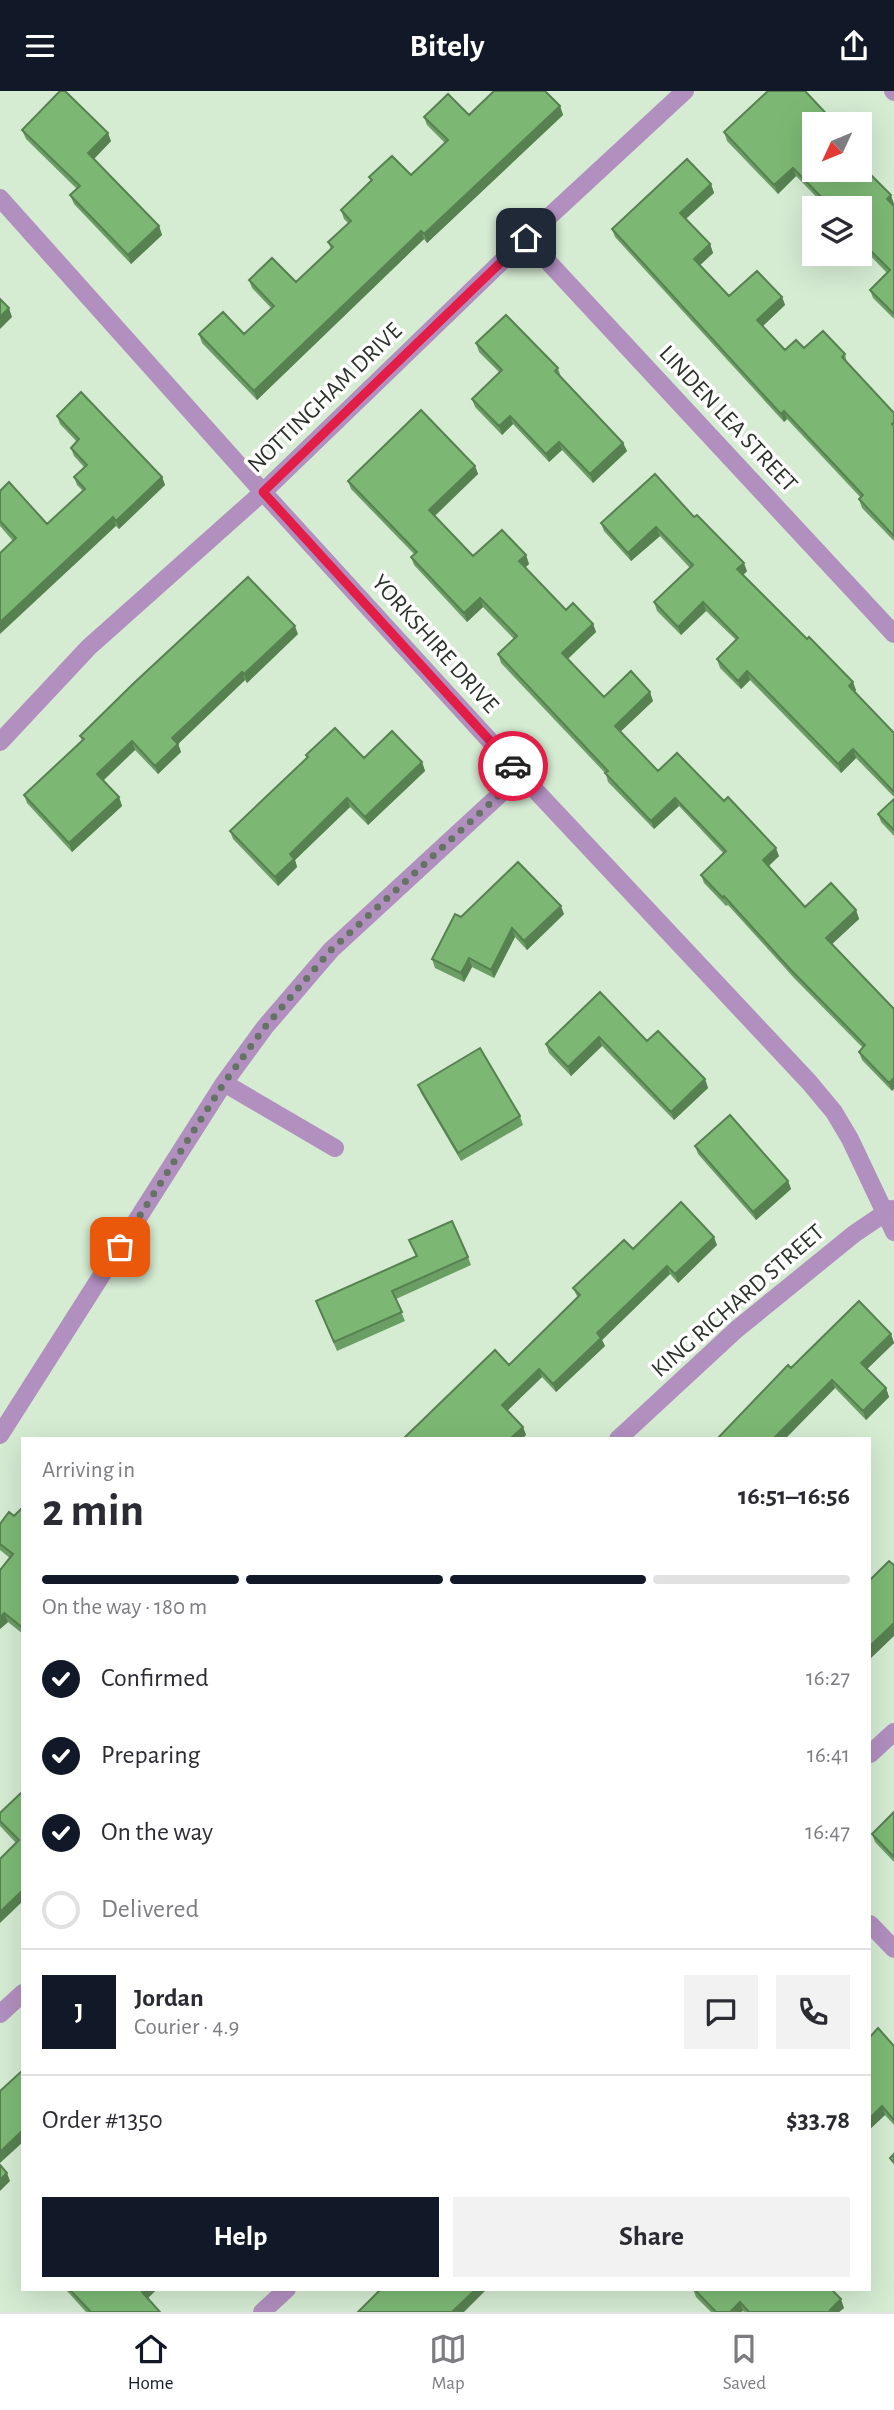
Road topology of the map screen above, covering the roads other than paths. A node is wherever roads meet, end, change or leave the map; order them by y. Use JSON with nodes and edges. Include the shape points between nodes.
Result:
{"nodes":[{"id":1,"x":685,"y":91,"type":"edge"},
{"id":2,"x":0,"y":198,"type":"edge"},
{"id":3,"x":526,"y":238,"type":"junction"},
{"id":4,"x":263,"y":492,"type":"junction"},
{"id":5,"x":894,"y":634,"type":"edge"},
{"id":6,"x":0,"y":742,"type":"edge"},
{"id":7,"x":521,"y":775,"type":"junction"},
{"id":8,"x":224,"y":1083,"type":"junction"},
{"id":9,"x":335,"y":1148,"type":"dead end"},
{"id":10,"x":889,"y":1211,"type":"edge"},
{"id":11,"x":894,"y":1232,"type":"edge"},
{"id":12,"x":0,"y":1435,"type":"edge"},
{"id":13,"x":620,"y":1437,"type":"edge"},
{"id":14,"x":894,"y":1732,"type":"edge"},
{"id":15,"x":871,"y":1753,"type":"edge"},
{"id":16,"x":871,"y":1925,"type":"edge"},
{"id":17,"x":894,"y":1949,"type":"edge"},
{"id":18,"x":21,"y":1995,"type":"edge"},
{"id":19,"x":0,"y":2014,"type":"edge"},
{"id":20,"x":286,"y":2291,"type":"edge"},
{"id":21,"x":262,"y":2312,"type":"edge"}],
"edges":[{"from":1,"to":3,"type":"street","name":"NOTTINGHAM DRIVE"},
{"from":2,"to":4,"type":"street","name":"YORKSHIRE DRIVE"},
{"from":3,"to":4,"type":"street","name":"NOTTINGHAM DRIVE"},
{"from":3,"to":5,"type":"street","name":"LINDEN LEA STREET"},
{"from":4,"to":6,"type":"street","name":"NOTTINGHAM DRIVE","via":[[89,647]]},
{"from":4,"to":7,"type":"street","name":"YORKSHIRE DRIVE"},
{"from":7,"to":8,"type":"street","via":[[331,950]]},
{"from":7,"to":10,"type":"street","name":"YORKSHIRE DRIVE","via":[[809,1082],[834,1112]]},
{"from":8,"to":9,"type":"street"},
{"from":8,"to":12,"type":"street"},
{"from":10,"to":11,"type":"street","name":"YORKSHIRE DRIVE"},
{"from":10,"to":13,"type":"street","name":"KING RICHARD STREET","via":[[853,1234],[737,1329]]},
{"from":14,"to":15,"type":"street"},
{"from":16,"to":17,"type":"street"},
{"from":18,"to":19,"type":"street"},
{"from":20,"to":21,"type":"street"}]}
